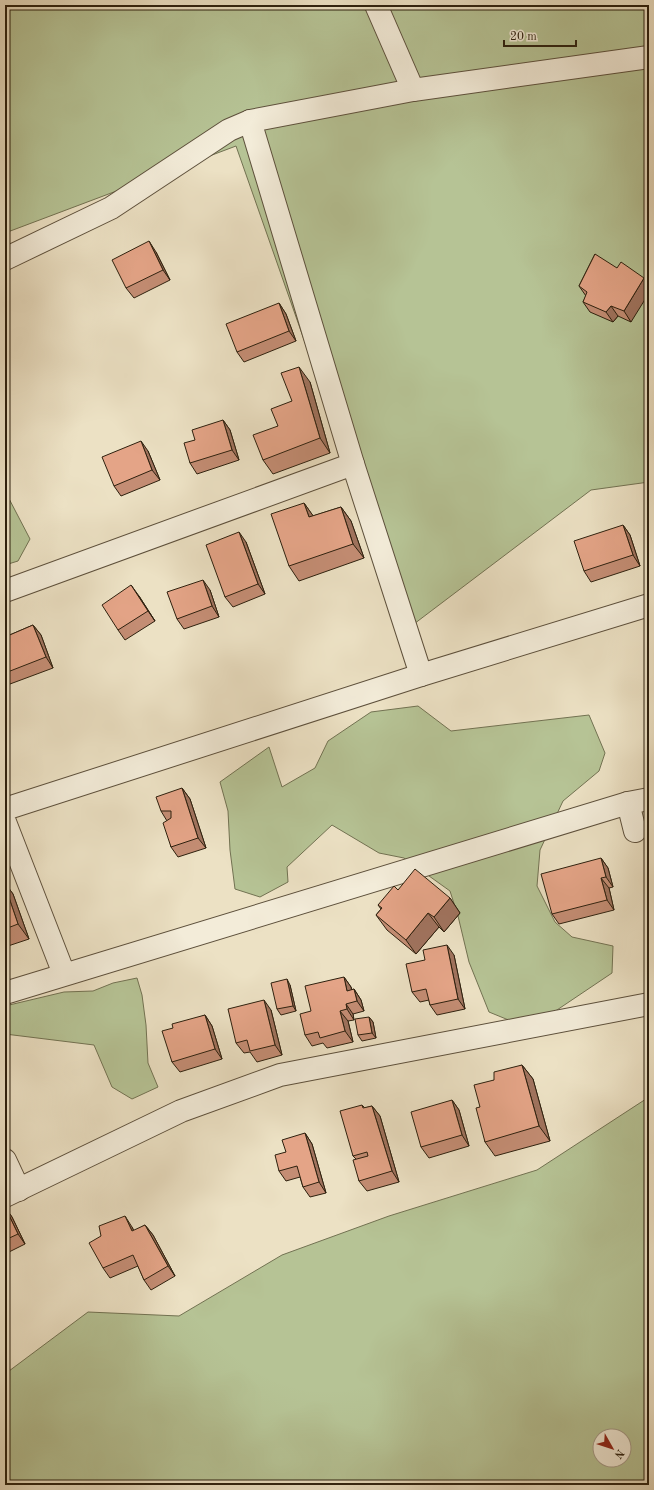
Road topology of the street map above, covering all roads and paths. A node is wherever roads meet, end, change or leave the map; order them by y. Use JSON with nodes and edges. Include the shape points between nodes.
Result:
{"nodes":[{"id":1,"x":376,"y":5,"type":"edge"},
{"id":2,"x":649,"y":57,"type":"edge"},
{"id":3,"x":413,"y":90,"type":"junction"},
{"id":4,"x":250,"y":121,"type":"junction"},
{"id":5,"x":5,"y":259,"type":"edge"},
{"id":6,"x":353,"y":464,"type":"junction"},
{"id":7,"x":5,"y":591,"type":"edge"},
{"id":8,"x":649,"y":605,"type":"edge"},
{"id":9,"x":421,"y":675,"type":"junction"},
{"id":10,"x":649,"y":799,"type":"edge"},
{"id":11,"x":628,"y":803,"type":"junction"},
{"id":12,"x":5,"y":810,"type":"edge"},
{"id":13,"x":5,"y":822,"type":"edge"},
{"id":14,"x":635,"y":831,"type":"dead end"},
{"id":15,"x":64,"y":974,"type":"junction"},
{"id":16,"x":5,"y":993,"type":"edge"},
{"id":17,"x":649,"y":1004,"type":"edge"},
{"id":18,"x":5,"y":1160,"type":"edge"},
{"id":19,"x":12,"y":1193,"type":"edge"}],
"edges":[{"from":1,"to":3,"type":"street"},
{"from":2,"to":3,"type":"street"},
{"from":3,"to":4,"type":"street"},
{"from":4,"to":5,"type":"street","via":[[229,130],[111,208]]},
{"from":4,"to":6,"type":"street"},
{"from":6,"to":7,"type":"street"},
{"from":6,"to":9,"type":"street"},
{"from":8,"to":9,"type":"street"},
{"from":9,"to":12,"type":"street"},
{"from":10,"to":11,"type":"street"},
{"from":11,"to":14,"type":"street"},
{"from":11,"to":15,"type":"street"},
{"from":13,"to":15,"type":"street"},
{"from":15,"to":16,"type":"street"},
{"from":17,"to":19,"type":"street","via":[[280,1075],[181,1111]]},
{"from":18,"to":19,"type":"street"}]}
